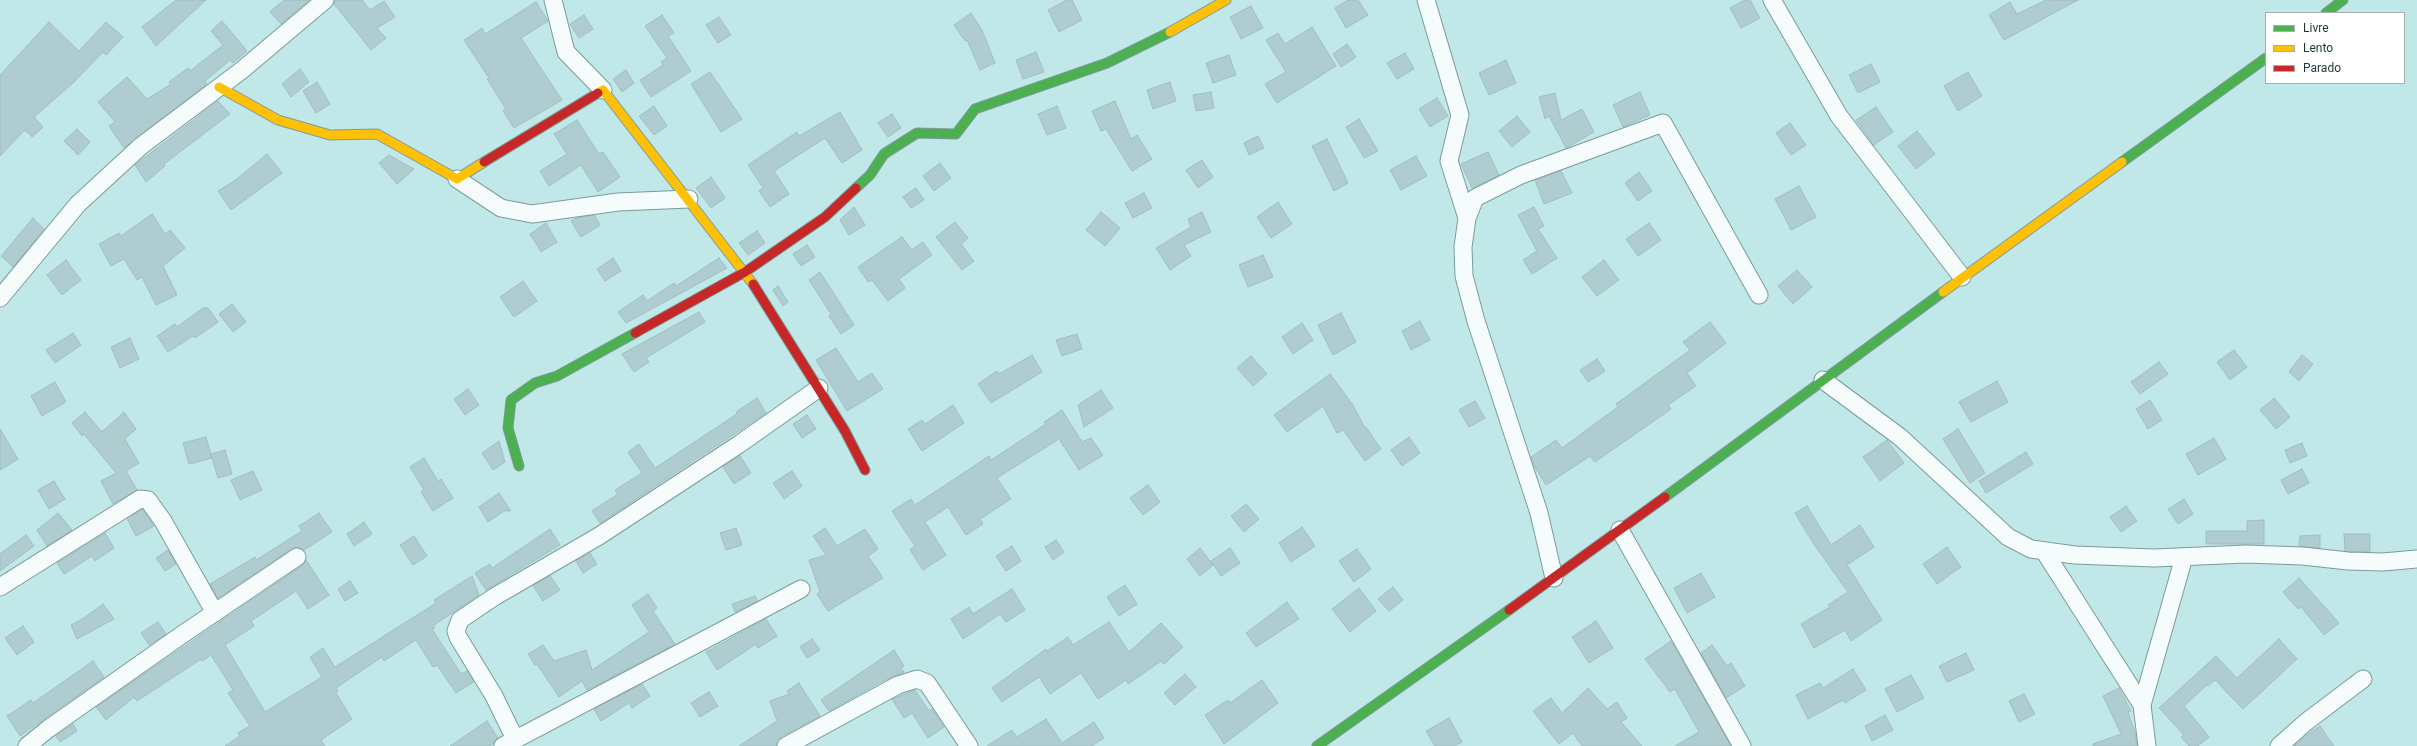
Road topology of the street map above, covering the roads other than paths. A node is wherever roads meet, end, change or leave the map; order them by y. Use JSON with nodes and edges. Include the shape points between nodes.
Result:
{"nodes":[{"id":1,"x":325,"y":0,"type":"edge"},
{"id":2,"x":553,"y":0,"type":"edge"},
{"id":3,"x":1226,"y":0,"type":"edge"},
{"id":4,"x":1426,"y":0,"type":"edge"},
{"id":5,"x":1772,"y":0,"type":"edge"},
{"id":6,"x":2343,"y":0,"type":"edge"},
{"id":7,"x":2327,"y":12,"type":"edge"},
{"id":8,"x":2265,"y":59,"type":"edge"},
{"id":9,"x":218,"y":87,"type":"junction"},
{"id":10,"x":603,"y":90,"type":"junction"},
{"id":11,"x":457,"y":179,"type":"junction"},
{"id":12,"x":689,"y":199,"type":"junction"},
{"id":13,"x":1466,"y":218,"type":"junction"},
{"id":14,"x":745,"y":272,"type":"junction"},
{"id":15,"x":1962,"y":277,"type":"junction"},
{"id":16,"x":1759,"y":295,"type":"dead end"},
{"id":17,"x":0,"y":298,"type":"edge"},
{"id":18,"x":1823,"y":380,"type":"junction"},
{"id":19,"x":819,"y":388,"type":"junction"},
{"id":20,"x":519,"y":466,"type":"dead end"},
{"id":21,"x":865,"y":470,"type":"dead end"},
{"id":22,"x":1620,"y":530,"type":"junction"},
{"id":23,"x":2044,"y":551,"type":"junction"},
{"id":24,"x":2184,"y":557,"type":"junction"},
{"id":25,"x":297,"y":558,"type":"dead end"},
{"id":26,"x":2417,"y":559,"type":"edge"},
{"id":27,"x":1554,"y":578,"type":"junction"},
{"id":28,"x":0,"y":587,"type":"edge"},
{"id":29,"x":801,"y":589,"type":"dead end"},
{"id":30,"x":215,"y":613,"type":"junction"},
{"id":31,"x":2364,"y":679,"type":"dead end"},
{"id":32,"x":2142,"y":705,"type":"junction"},
{"id":33,"x":509,"y":743,"type":"edge"},
{"id":34,"x":27,"y":746,"type":"edge"},
{"id":35,"x":786,"y":746,"type":"edge"},
{"id":36,"x":969,"y":746,"type":"edge"},
{"id":37,"x":1317,"y":746,"type":"edge"},
{"id":38,"x":1742,"y":746,"type":"edge"},
{"id":39,"x":2147,"y":746,"type":"edge"},
{"id":40,"x":2279,"y":746,"type":"edge"}],
"edges":[{"from":1,"to":9,"type":"street"},
{"from":2,"to":10,"type":"street","via":[[566,52]]},
{"from":3,"to":14,"type":"street","via":[[1143,48],[975,109],[956,134],[917,133],[884,154],[870,175],[825,217]]},
{"from":4,"to":13,"type":"street","via":[[1460,115],[1449,160]]},
{"from":5,"to":15,"type":"street","via":[[1839,116]]},
{"from":6,"to":7,"type":"street"},
{"from":8,"to":15,"type":"street"},
{"from":9,"to":11,"type":"street","via":[[278,120],[330,135],[377,134]]},
{"from":9,"to":17,"type":"street","via":[[140,146],[78,204]]},
{"from":10,"to":11,"type":"street"},
{"from":10,"to":12,"type":"street"},
{"from":11,"to":12,"type":"street","via":[[501,208],[532,214],[618,202]]},
{"from":12,"to":14,"type":"street"},
{"from":13,"to":16,"type":"street","via":[[1475,198],[1521,175],[1663,123]]},
{"from":13,"to":27,"type":"street","via":[[1464,276],[1476,321],[1540,513]]},
{"from":14,"to":19,"type":"street"},
{"from":14,"to":20,"type":"street","via":[[628,339],[557,376],[535,383],[511,400],[508,428]]},
{"from":15,"to":18,"type":"street"},
{"from":18,"to":22,"type":"street"},
{"from":18,"to":23,"type":"street","via":[[1900,437],[2008,537],[2031,549]]},
{"from":19,"to":21,"type":"street"},
{"from":19,"to":33,"type":"street","via":[[738,446],[599,536],[494,597],[460,620],[456,630],[458,637],[494,696]]},
{"from":22,"to":27,"type":"street"},
{"from":22,"to":38,"type":"street"},
{"from":23,"to":24,"type":"street","via":[[2075,555]]},
{"from":23,"to":32,"type":"street"},
{"from":24,"to":26,"type":"street","via":[[2246,554],[2348,561],[2383,562]]},
{"from":24,"to":32,"type":"street"},
{"from":25,"to":30,"type":"street"},
{"from":27,"to":37,"type":"street"},
{"from":28,"to":30,"type":"street","via":[[140,499],[148,500],[163,521]]},
{"from":29,"to":33,"type":"street"},
{"from":30,"to":34,"type":"street"},
{"from":31,"to":40,"type":"street","via":[[2306,722]]},
{"from":32,"to":39,"type":"street"},
{"from":35,"to":36,"type":"street","via":[[898,685],[917,679],[927,683]]}]}
